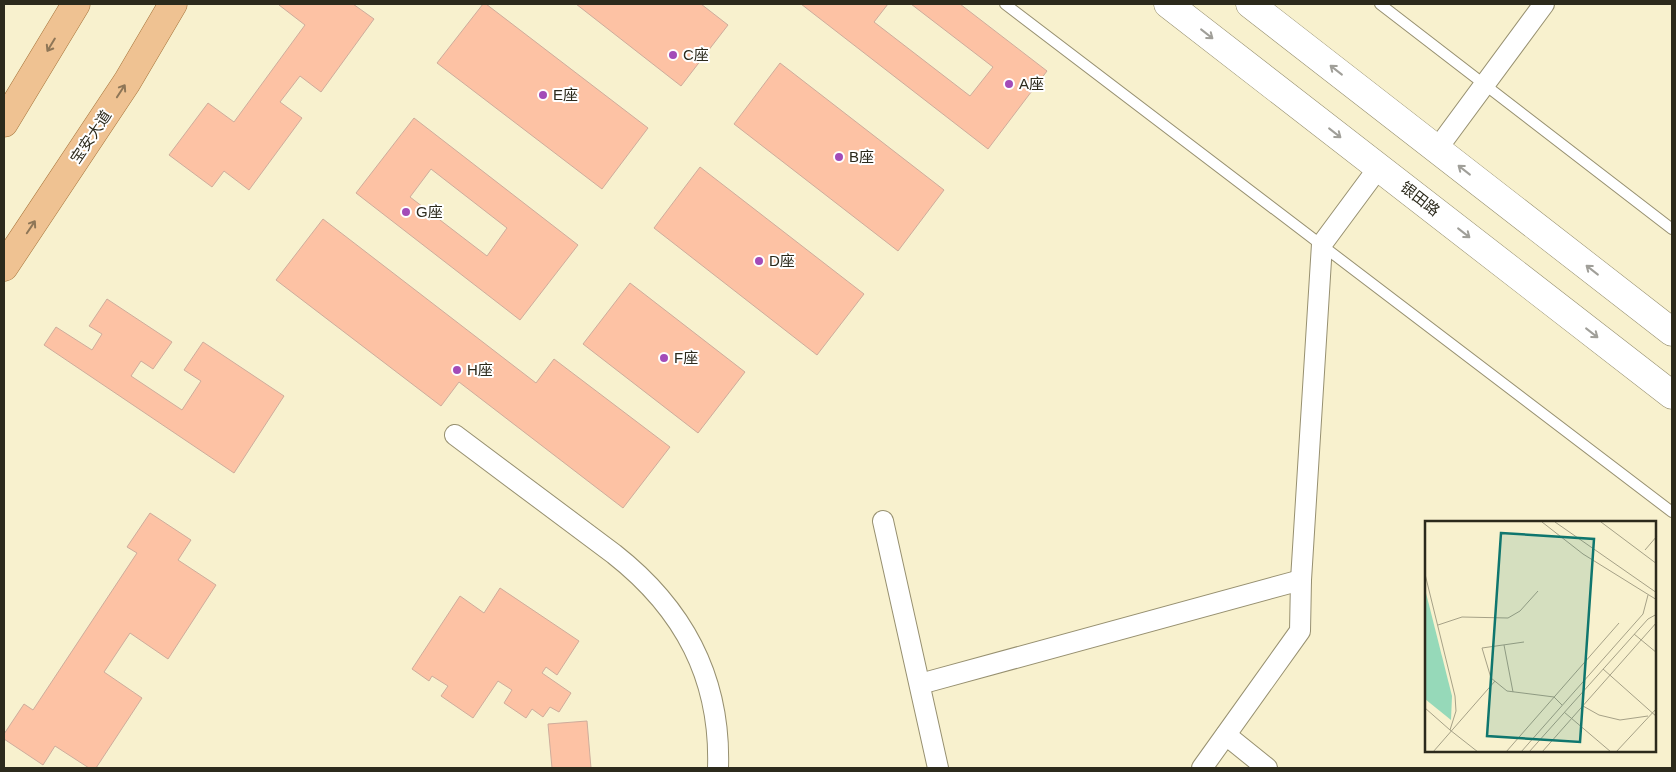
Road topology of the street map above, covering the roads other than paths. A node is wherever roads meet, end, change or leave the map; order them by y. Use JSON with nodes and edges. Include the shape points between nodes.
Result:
{"nodes":[{"id":1,"x":76,"y":4,"type":"edge"},
{"id":2,"x":173,"y":4,"type":"edge"},
{"id":3,"x":1004,"y":4,"type":"edge"},
{"id":4,"x":1168,"y":4,"type":"edge"},
{"id":5,"x":1250,"y":4,"type":"edge"},
{"id":6,"x":1381,"y":4,"type":"edge"},
{"id":7,"x":1544,"y":4,"type":"edge"},
{"id":8,"x":1484,"y":84,"type":"junction"},
{"id":9,"x":4,"y":123,"type":"edge"},
{"id":10,"x":1437,"y":149,"type":"junction"},
{"id":11,"x":1379,"y":167,"type":"junction"},
{"id":12,"x":1672,"y":229,"type":"edge"},
{"id":13,"x":1322,"y":244,"type":"junction"},
{"id":14,"x":4,"y":267,"type":"edge"},
{"id":15,"x":1672,"y":332,"type":"edge"},
{"id":16,"x":1672,"y":395,"type":"edge"},
{"id":17,"x":456,"y":434,"type":"dead end"},
{"id":18,"x":1672,"y":512,"type":"edge"},
{"id":19,"x":883,"y":521,"type":"dead end"},
{"id":20,"x":1301,"y":580,"type":"junction"},
{"id":21,"x":920,"y":684,"type":"junction"},
{"id":22,"x":1226,"y":735,"type":"junction"},
{"id":23,"x":718,"y":768,"type":"edge"},
{"id":24,"x":938,"y":768,"type":"edge"},
{"id":25,"x":1202,"y":768,"type":"edge"},
{"id":26,"x":1267,"y":768,"type":"edge"}],
"edges":[{"from":1,"to":9,"type":"main road","one_way":true},
{"from":14,"to":2,"type":"main road","name":"宝安大道","one_way":true,"via":[[127,82]]},
{"from":3,"to":13,"type":"lane"},
{"from":4,"to":11,"type":"street","name":"银田路","one_way":true},
{"from":10,"to":5,"type":"street","one_way":true},
{"from":6,"to":8,"type":"lane"},
{"from":7,"to":8,"type":"street"},
{"from":8,"to":10,"type":"street"},
{"from":8,"to":12,"type":"lane"},
{"from":15,"to":10,"type":"street","one_way":true},
{"from":11,"to":13,"type":"street"},
{"from":11,"to":16,"type":"street","name":"银田路","one_way":true},
{"from":13,"to":18,"type":"lane"},
{"from":13,"to":20,"type":"street"},
{"from":17,"to":23,"type":"street","via":[[621,560],[656,592],[688,638],[700,664],[716,718]]},
{"from":19,"to":21,"type":"street"},
{"from":20,"to":21,"type":"street"},
{"from":20,"to":22,"type":"street","via":[[1300,631]]},
{"from":21,"to":24,"type":"street"},
{"from":22,"to":25,"type":"street"},
{"from":22,"to":26,"type":"street"}]}
